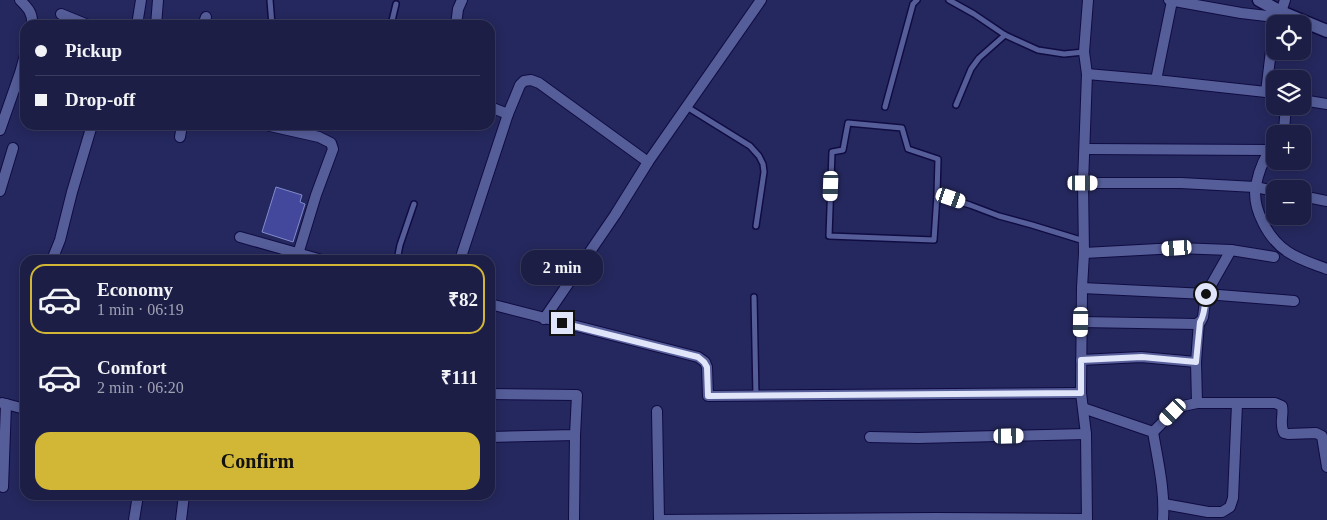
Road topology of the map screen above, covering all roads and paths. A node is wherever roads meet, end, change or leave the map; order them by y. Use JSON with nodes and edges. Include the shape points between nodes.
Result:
{"nodes":[{"id":1,"x":20,"y":0,"type":"edge"},
{"id":2,"x":141,"y":0,"type":"edge"},
{"id":3,"x":158,"y":0,"type":"edge"},
{"id":4,"x":270,"y":0,"type":"edge"},
{"id":5,"x":462,"y":0,"type":"edge"},
{"id":6,"x":761,"y":0,"type":"edge"},
{"id":7,"x":917,"y":0,"type":"edge"},
{"id":8,"x":949,"y":0,"type":"edge"},
{"id":9,"x":1088,"y":0,"type":"edge"},
{"id":10,"x":1170,"y":0,"type":"edge"},
{"id":11,"x":1259,"y":0,"type":"edge"},
{"id":12,"x":396,"y":4,"type":"dead end"},
{"id":13,"x":1280,"y":10,"type":"edge"},
{"id":14,"x":61,"y":14,"type":"dead end"},
{"id":15,"x":33,"y":20,"type":"edge"},
{"id":16,"x":76,"y":20,"type":"edge"},
{"id":17,"x":138,"y":20,"type":"edge"},
{"id":18,"x":156,"y":20,"type":"edge"},
{"id":19,"x":272,"y":20,"type":"edge"},
{"id":20,"x":392,"y":20,"type":"edge"},
{"id":21,"x":457,"y":20,"type":"edge"},
{"id":22,"x":1327,"y":31,"type":"edge"},
{"id":23,"x":1005,"y":36,"type":"junction"},
{"id":24,"x":1084,"y":52,"type":"junction"},
{"id":25,"x":1273,"y":70,"type":"edge"},
{"id":26,"x":20,"y":72,"type":"edge"},
{"id":27,"x":1087,"y":74,"type":"junction"},
{"id":28,"x":1156,"y":80,"type":"junction"},
{"id":29,"x":1266,"y":92,"type":"edge"},
{"id":30,"x":1311,"y":101,"type":"edge"},
{"id":31,"x":1327,"y":104,"type":"edge"},
{"id":32,"x":956,"y":105,"type":"dead end"},
{"id":33,"x":687,"y":107,"type":"junction"},
{"id":34,"x":885,"y":107,"type":"dead end"},
{"id":35,"x":495,"y":109,"type":"edge"},
{"id":36,"x":508,"y":114,"type":"junction"},
{"id":37,"x":0,"y":130,"type":"edge"},
{"id":38,"x":91,"y":130,"type":"edge"},
{"id":39,"x":181,"y":130,"type":"edge"},
{"id":40,"x":288,"y":130,"type":"edge"},
{"id":41,"x":180,"y":137,"type":"dead end"},
{"id":42,"x":1266,"y":147,"type":"edge"},
{"id":43,"x":13,"y":148,"type":"dead end"},
{"id":44,"x":1085,"y":149,"type":"junction"},
{"id":45,"x":1266,"y":157,"type":"edge"},
{"id":46,"x":648,"y":162,"type":"junction"},
{"id":47,"x":1083,"y":183,"type":"junction"},
{"id":48,"x":1255,"y":187,"type":"junction"},
{"id":49,"x":1266,"y":189,"type":"edge"},
{"id":50,"x":0,"y":192,"type":"edge"},
{"id":51,"x":937,"y":195,"type":"junction"},
{"id":52,"x":1311,"y":198,"type":"edge"},
{"id":53,"x":1327,"y":201,"type":"edge"},
{"id":54,"x":414,"y":204,"type":"dead end"},
{"id":55,"x":756,"y":226,"type":"dead end"},
{"id":56,"x":240,"y":237,"type":"dead end"},
{"id":57,"x":1084,"y":241,"type":"junction"},
{"id":58,"x":1231,"y":250,"type":"junction"},
{"id":59,"x":1084,"y":253,"type":"junction"},
{"id":60,"x":298,"y":254,"type":"junction"},
{"id":61,"x":54,"y":255,"type":"edge"},
{"id":62,"x":302,"y":255,"type":"edge"},
{"id":63,"x":398,"y":255,"type":"edge"},
{"id":64,"x":462,"y":255,"type":"edge"},
{"id":65,"x":1274,"y":257,"type":"dead end"},
{"id":66,"x":1327,"y":269,"type":"edge"},
{"id":67,"x":1082,"y":288,"type":"junction"},
{"id":68,"x":1206,"y":294,"type":"junction"},
{"id":69,"x":754,"y":297,"type":"dead end"},
{"id":70,"x":1294,"y":301,"type":"dead end"},
{"id":71,"x":495,"y":305,"type":"edge"},
{"id":72,"x":544,"y":319,"type":"junction"},
{"id":73,"x":1081,"y":322,"type":"junction"},
{"id":74,"x":1200,"y":322,"type":"junction"},
{"id":75,"x":1081,"y":360,"type":"junction"},
{"id":76,"x":1196,"y":362,"type":"junction"},
{"id":77,"x":1081,"y":393,"type":"junction"},
{"id":78,"x":495,"y":394,"type":"edge"},
{"id":79,"x":756,"y":396,"type":"junction"},
{"id":80,"x":3,"y":403,"type":"edge"},
{"id":81,"x":1197,"y":403,"type":"junction"},
{"id":82,"x":1237,"y":404,"type":"junction"},
{"id":83,"x":20,"y":408,"type":"edge"},
{"id":84,"x":1083,"y":408,"type":"junction"},
{"id":85,"x":657,"y":411,"type":"dead end"},
{"id":86,"x":1153,"y":432,"type":"junction"},
{"id":87,"x":575,"y":434,"type":"junction"},
{"id":88,"x":1086,"y":434,"type":"junction"},
{"id":89,"x":495,"y":437,"type":"edge"},
{"id":90,"x":870,"y":437,"type":"dead end"},
{"id":91,"x":1327,"y":467,"type":"edge"},
{"id":92,"x":3,"y":488,"type":"dead end"},
{"id":93,"x":137,"y":500,"type":"edge"},
{"id":94,"x":183,"y":500,"type":"edge"},
{"id":95,"x":1164,"y":504,"type":"junction"},
{"id":96,"x":134,"y":520,"type":"edge"},
{"id":97,"x":181,"y":520,"type":"edge"},
{"id":98,"x":574,"y":520,"type":"edge"},
{"id":99,"x":659,"y":520,"type":"edge"},
{"id":100,"x":1087,"y":520,"type":"edge"},
{"id":101,"x":1163,"y":520,"type":"edge"}],
"edges":[{"from":1,"to":15,"type":"street"},
{"from":2,"to":17,"type":"street"},
{"from":3,"to":18,"type":"street"},
{"from":4,"to":19,"type":"lane"},
{"from":5,"to":21,"type":"street"},
{"from":6,"to":33,"type":"street"},
{"from":7,"to":34,"type":"lane","via":[[913,4]]},
{"from":8,"to":23,"type":"lane"},
{"from":9,"to":24,"type":"street"},
{"from":10,"to":13,"type":"street","via":[[1241,13]]},
{"from":10,"to":28,"type":"street"},
{"from":11,"to":13,"type":"street"},
{"from":12,"to":20,"type":"lane"},
{"from":13,"to":22,"type":"street"},
{"from":13,"to":25,"type":"street"},
{"from":14,"to":16,"type":"street"},
{"from":23,"to":24,"type":"lane","via":[[1038,50],[1064,54]]},
{"from":23,"to":32,"type":"lane","via":[[970,69]]},
{"from":24,"to":27,"type":"street"},
{"from":26,"to":37,"type":"street"},
{"from":27,"to":28,"type":"street"},
{"from":27,"to":44,"type":"street"},
{"from":28,"to":29,"type":"street"},
{"from":30,"to":31,"type":"street"},
{"from":33,"to":46,"type":"street"},
{"from":33,"to":55,"type":"lane","via":[[750,146],[759,156],[764,172]]},
{"from":35,"to":36,"type":"street"},
{"from":36,"to":46,"type":"street","via":[[520,85],[531,80]]},
{"from":36,"to":64,"type":"street"},
{"from":38,"to":61,"type":"street"},
{"from":39,"to":41,"type":"street"},
{"from":40,"to":60,"type":"street","via":[[319,137],[332,143],[333,149]]},
{"from":42,"to":44,"type":"street"},
{"from":43,"to":50,"type":"street"},
{"from":44,"to":47,"type":"street"},
{"from":45,"to":48,"type":"street"},
{"from":46,"to":72,"type":"street"},
{"from":47,"to":48,"type":"street"},
{"from":47,"to":57,"type":"street"},
{"from":48,"to":49,"type":"street"},
{"from":48,"to":66,"type":"street","via":[[1262,221],[1275,241],[1304,261]]},
{"from":51,"to":51,"type":"lane","via":[[934,240],[830,236],[832,152],[843,150],[848,123],[902,128],[908,149],[938,159]]},
{"from":51,"to":57,"type":"lane"},
{"from":52,"to":53,"type":"street"},
{"from":54,"to":63,"type":"lane"},
{"from":56,"to":60,"type":"street"},
{"from":57,"to":59,"type":"street"},
{"from":58,"to":59,"type":"street","via":[[1177,248]]},
{"from":58,"to":65,"type":"street"},
{"from":58,"to":68,"type":"street"},
{"from":59,"to":67,"type":"street"},
{"from":60,"to":62,"type":"street"},
{"from":67,"to":68,"type":"street"},
{"from":67,"to":73,"type":"street"},
{"from":68,"to":70,"type":"street"},
{"from":68,"to":74,"type":"street"},
{"from":69,"to":79,"type":"lane"},
{"from":71,"to":72,"type":"street"},
{"from":72,"to":79,"type":"street","via":[[698,357],[707,367],[708,396]]},
{"from":73,"to":74,"type":"street"},
{"from":73,"to":75,"type":"street"},
{"from":74,"to":76,"type":"street"},
{"from":75,"to":76,"type":"street","via":[[1142,357]]},
{"from":75,"to":77,"type":"street"},
{"from":76,"to":81,"type":"street"},
{"from":77,"to":79,"type":"street"},
{"from":77,"to":84,"type":"street"},
{"from":78,"to":87,"type":"street","via":[[577,395]]},
{"from":80,"to":83,"type":"street"},
{"from":80,"to":92,"type":"street"},
{"from":81,"to":82,"type":"street"},
{"from":81,"to":86,"type":"street","via":[[1173,412]]},
{"from":82,"to":91,"type":"street","via":[[1274,403],[1282,406],[1284,433],[1316,433],[1322,436]]},
{"from":82,"to":95,"type":"street","via":[[1230,507],[1222,512],[1208,512]]},
{"from":84,"to":86,"type":"street"},
{"from":84,"to":88,"type":"street"},
{"from":85,"to":99,"type":"street"},
{"from":86,"to":95,"type":"street"},
{"from":87,"to":89,"type":"street"},
{"from":87,"to":98,"type":"street"},
{"from":88,"to":90,"type":"street"},
{"from":88,"to":100,"type":"street"},
{"from":93,"to":96,"type":"street"},
{"from":94,"to":97,"type":"street"},
{"from":95,"to":101,"type":"street"},
{"from":99,"to":100,"type":"street"}]}
